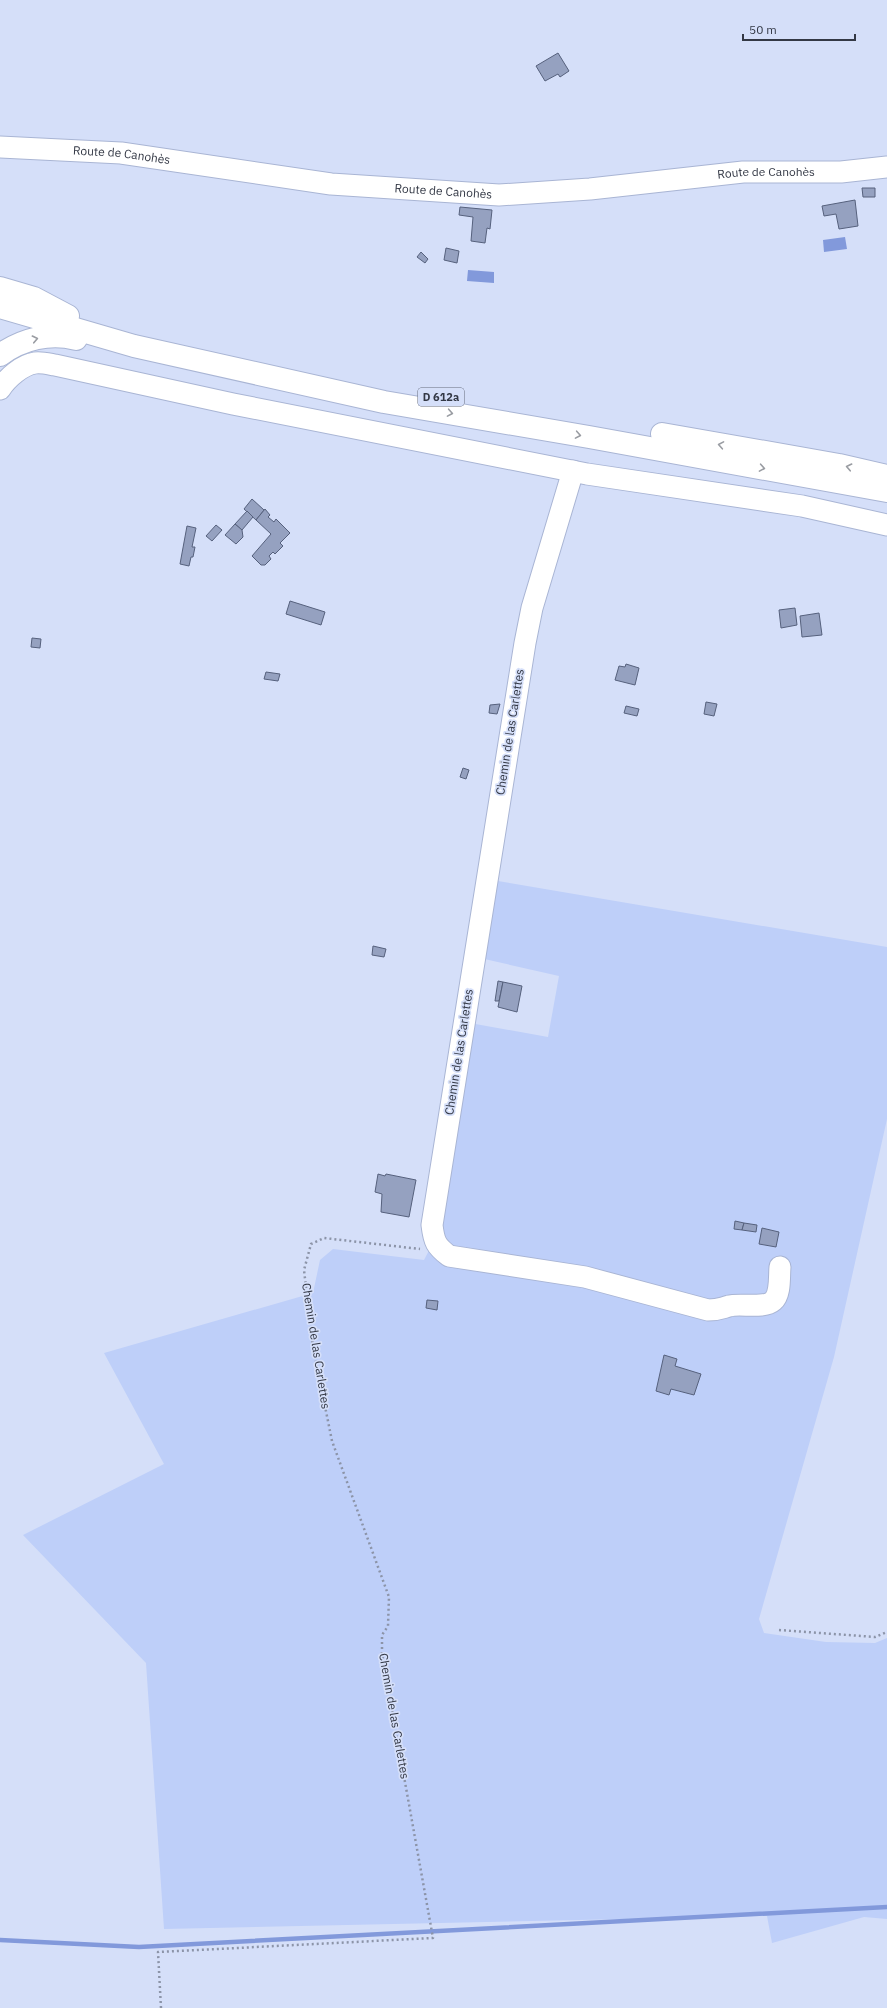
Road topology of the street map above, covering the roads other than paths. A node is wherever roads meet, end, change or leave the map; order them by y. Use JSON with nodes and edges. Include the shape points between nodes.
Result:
{"nodes":[{"id":1,"x":0,"y":147,"type":"edge"},
{"id":2,"x":887,"y":167,"type":"edge"},
{"id":3,"x":0,"y":288,"type":"edge"},
{"id":4,"x":0,"y":295,"type":"edge"},
{"id":5,"x":0,"y":307,"type":"edge"},
{"id":6,"x":68,"y":316,"type":"junction"},
{"id":7,"x":0,"y":355,"type":"edge"},
{"id":8,"x":0,"y":390,"type":"edge"},
{"id":9,"x":384,"y":402,"type":"junction"},
{"id":10,"x":573,"y":471,"type":"junction"},
{"id":11,"x":887,"y":476,"type":"edge"},
{"id":12,"x":887,"y":491,"type":"edge"},
{"id":13,"x":887,"y":525,"type":"edge"},
{"id":14,"x":780,"y":1267,"type":"dead end"}],
"edges":[{"from":1,"to":2,"type":"street","name":"Route de Canohès","via":[[121,153],[331,184],[499,196],[743,172],[841,172]]},
{"from":3,"to":6,"type":"main road","via":[[34,298]]},
{"from":4,"to":6,"type":"main road","number":"D 612a"},
{"from":5,"to":9,"type":"main road","number":"D 612a","via":[[134,346]]},
{"from":11,"to":6,"type":"main road","number":"D 612a","one_way":true,"via":[[840,465],[261,364]]},
{"from":7,"to":9,"type":"main road","one_way":true,"via":[[29,340],[51,336],[70,338],[129,354],[329,398]]},
{"from":8,"to":10,"type":"street","via":[[4,382],[35,363],[55,365],[233,404]]},
{"from":9,"to":12,"type":"main road","number":"D 612a","one_way":true},
{"from":10,"to":13,"type":"street","via":[[802,506]]},
{"from":10,"to":14,"type":"street","name":"Chemin de las Carlettes","via":[[532,608],[525,643],[432,1230],[434,1239],[438,1248],[449,1256],[585,1277],[708,1310],[767,1304],[773,1301],[777,1294]]}]}
